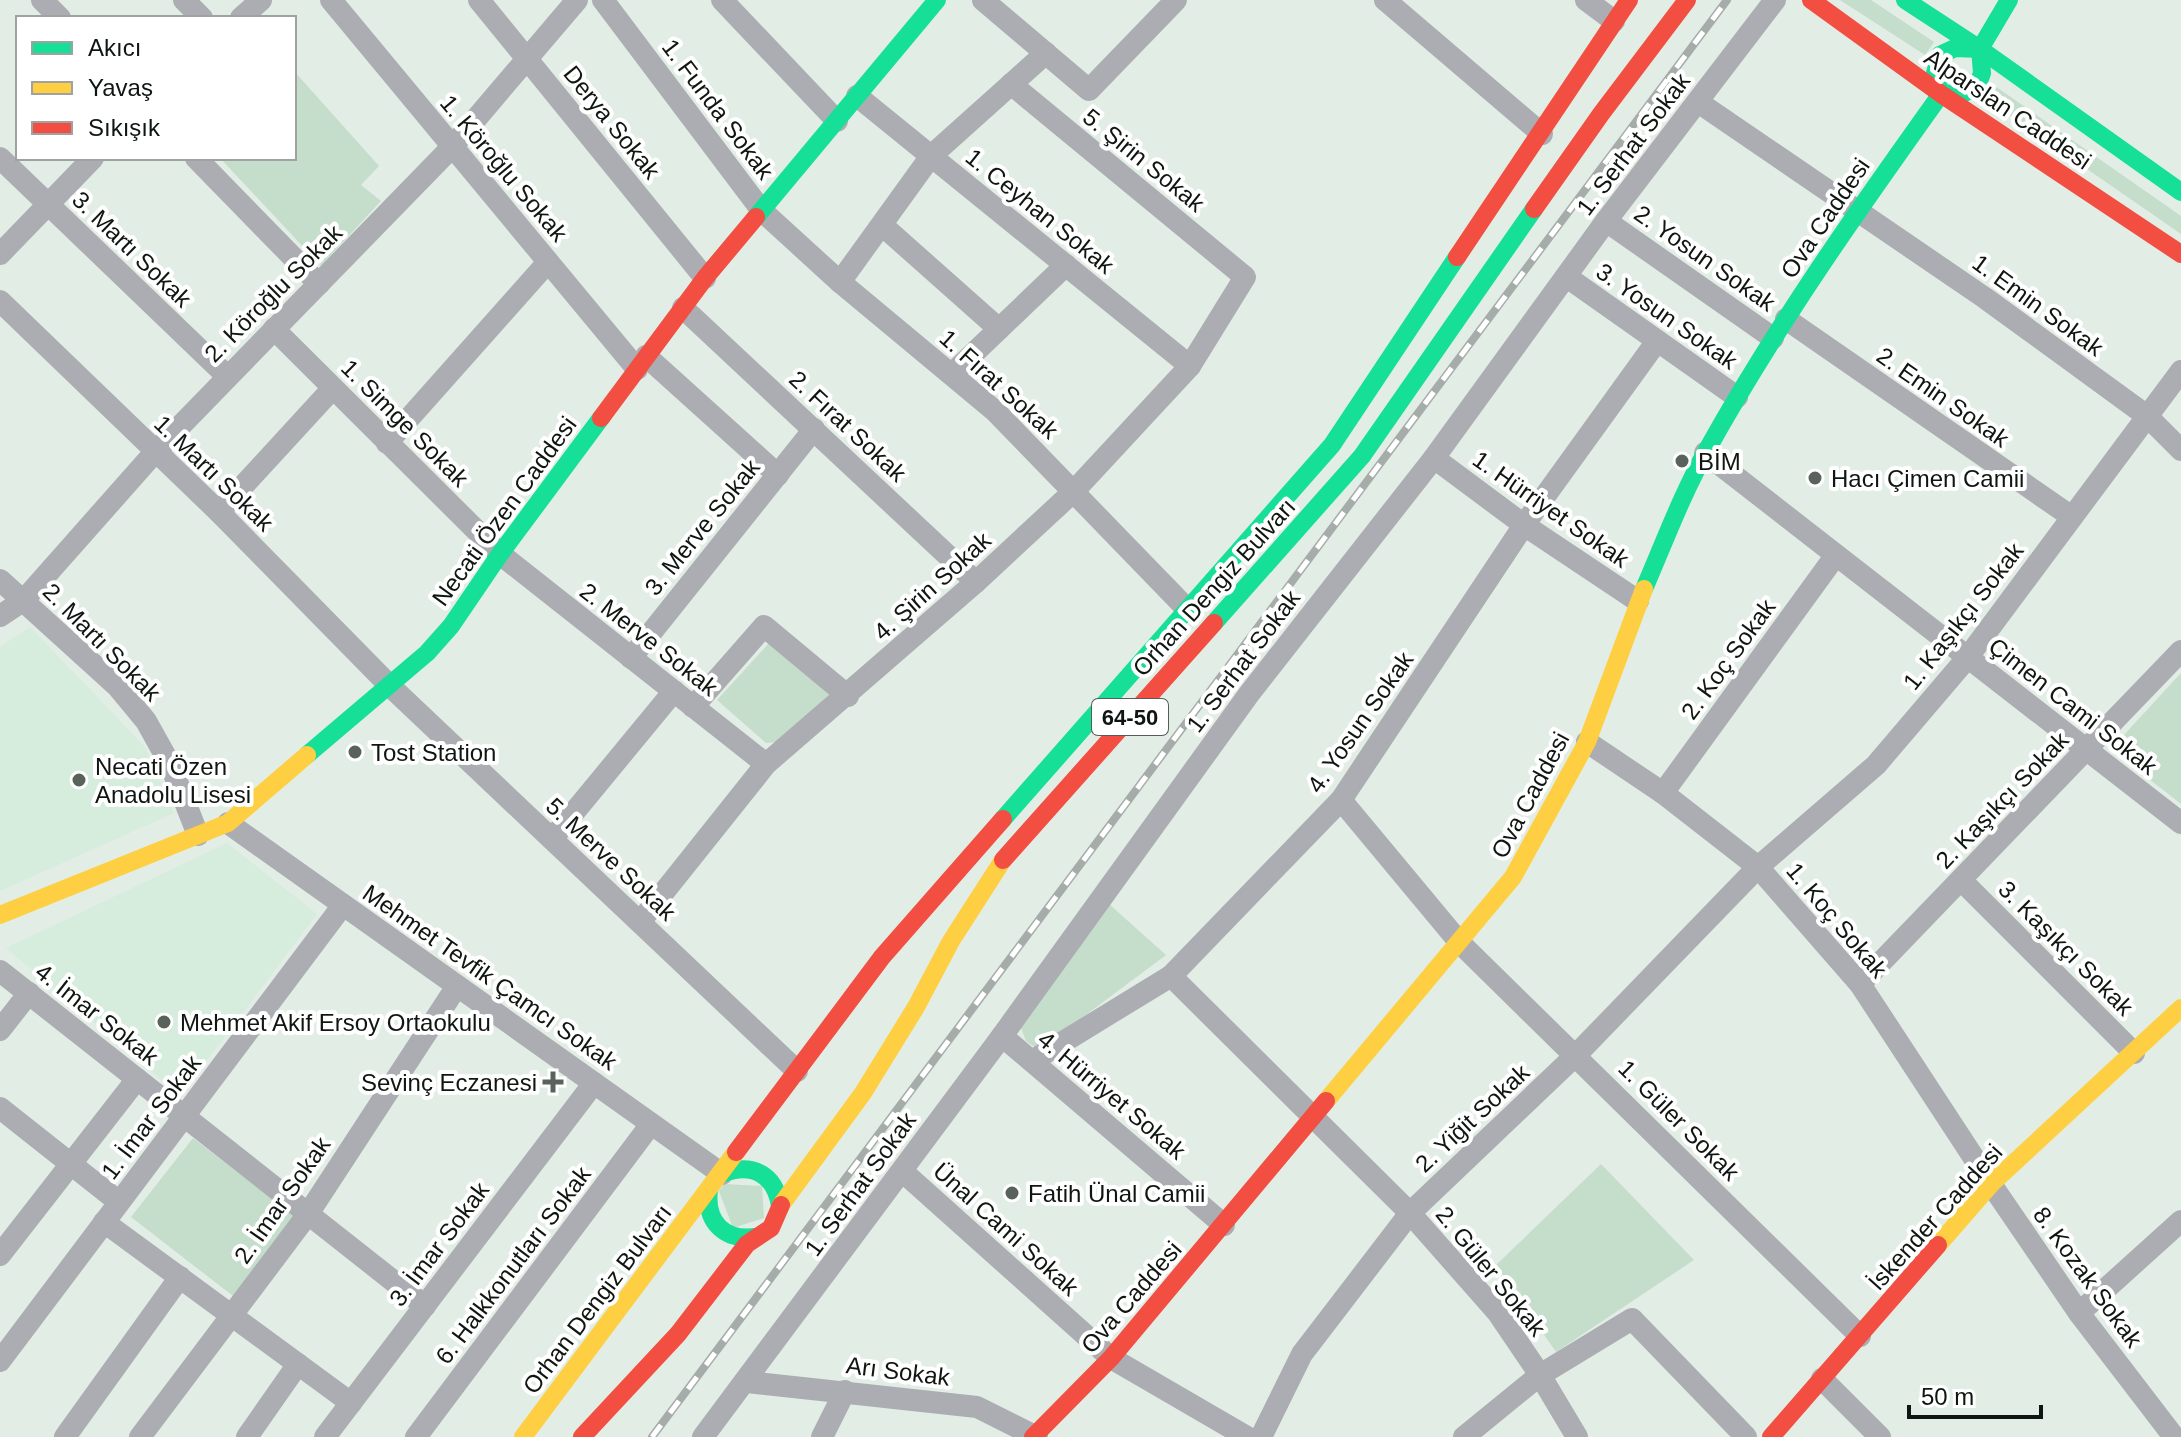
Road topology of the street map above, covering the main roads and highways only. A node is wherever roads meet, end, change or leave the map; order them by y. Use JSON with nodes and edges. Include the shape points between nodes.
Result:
{"nodes":[{"id":1,"x":936,"y":0,"type":"edge"},
{"id":2,"x":1629,"y":0,"type":"edge"},
{"id":3,"x":1687,"y":0,"type":"edge"},
{"id":4,"x":1811,"y":0,"type":"edge"},
{"id":5,"x":1905,"y":0,"type":"edge"},
{"id":6,"x":2009,"y":0,"type":"edge"},
{"id":7,"x":1980,"y":49,"type":"junction"},
{"id":8,"x":1941,"y":94,"type":"junction"},
{"id":9,"x":2181,"y":192,"type":"edge"},
{"id":10,"x":2181,"y":254,"type":"edge"},
{"id":11,"x":0,"y":915,"type":"edge"},
{"id":12,"x":2181,"y":1008,"type":"edge"},
{"id":13,"x":716,"y":1182,"type":"junction"},
{"id":14,"x":780,"y":1206,"type":"junction"},
{"id":15,"x":756,"y":1237,"type":"junction"},
{"id":16,"x":523,"y":1437,"type":"edge"},
{"id":17,"x":582,"y":1437,"type":"edge"},
{"id":18,"x":1035,"y":1437,"type":"edge"},
{"id":19,"x":1771,"y":1437,"type":"edge"}],
"edges":[{"from":1,"to":11,"type":"main road","name":"Necati Özen Caddesi","via":[[705,278],[427,653],[228,823]]},
{"from":2,"to":13,"type":"main road","name":"Orhan Dengiz Bulvarı","number":"64-50","via":[[1332,445],[882,957]]},
{"from":3,"to":14,"type":"main road","name":"Orhan Dengiz Bulvarı","number":"64-50","via":[[1362,456],[999,865],[863,1093]]},
{"from":4,"to":8,"type":"main road","name":"Alparslan Caddesi"},
{"from":5,"to":7,"type":"main road","name":"Alparslan Caddesi"},
{"from":6,"to":7,"type":"main road"},
{"from":7,"to":8,"type":"main road","via":[[1980,85],[1966,95]]},
{"from":7,"to":8,"type":"main road","via":[[1955,48],[1940,55],[1935,73]]},
{"from":7,"to":9,"type":"main road","name":"Alparslan Caddesi"},
{"from":8,"to":10,"type":"main road","name":"Alparslan Caddesi"},
{"from":8,"to":18,"type":"main road","name":"Ova Caddesi","via":[[1773,338],[1705,453],[1638,601],[1587,742],[1513,877],[1111,1358]]},
{"from":12,"to":19,"type":"main road","name":"İskender Caddesi","via":[[1991,1184]]},
{"from":13,"to":14,"type":"main road","via":[[741,1167],[761,1171],[776,1186]]},
{"from":13,"to":15,"type":"main road","name":"Orhan Dengiz Bulvarı","via":[[709,1215],[718,1229],[740,1240]]},
{"from":13,"to":16,"type":"main road","name":"Orhan Dengiz Bulvarı","number":"64-50"},
{"from":14,"to":15,"type":"main road","name":"Orhan Dengiz Bulvarı","number":"64-50","via":[[771,1228]]},
{"from":15,"to":17,"type":"main road","name":"Orhan Dengiz Bulvarı","number":"64-50","via":[[678,1334]]}]}
